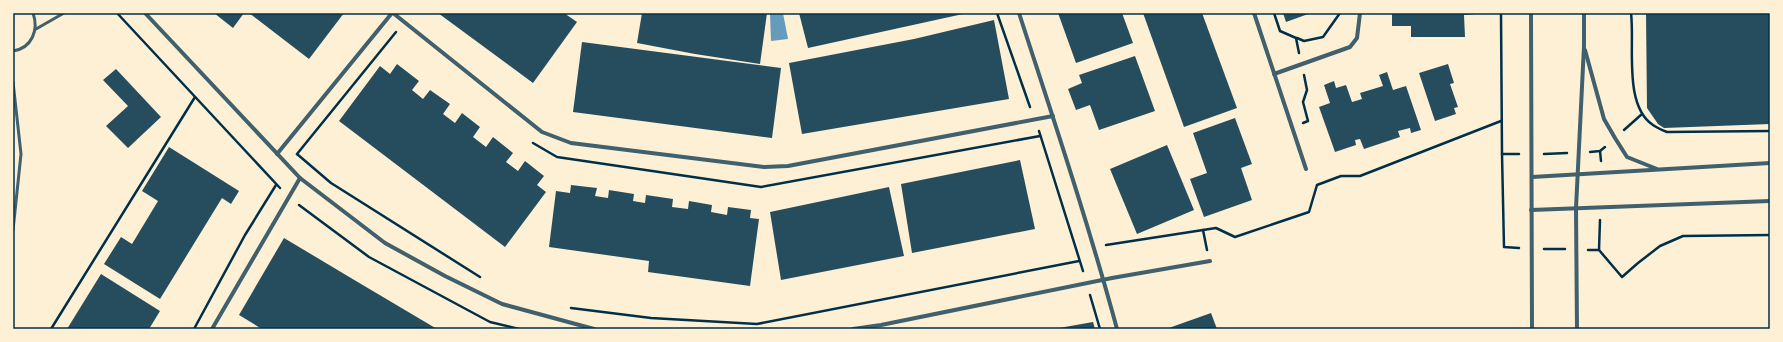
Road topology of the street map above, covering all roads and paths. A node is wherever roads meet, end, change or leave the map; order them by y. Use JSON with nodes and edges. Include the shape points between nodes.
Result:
{"nodes":[{"id":1,"x":33,"y":13,"type":"edge"},
{"id":2,"x":64,"y":13,"type":"edge"},
{"id":3,"x":117,"y":13,"type":"edge"},
{"id":4,"x":145,"y":13,"type":"edge"},
{"id":5,"x":393,"y":13,"type":"edge"},
{"id":6,"x":997,"y":13,"type":"edge"},
{"id":7,"x":1019,"y":13,"type":"edge"},
{"id":8,"x":1254,"y":13,"type":"edge"},
{"id":9,"x":1340,"y":13,"type":"edge"},
{"id":10,"x":1360,"y":13,"type":"edge"},
{"id":11,"x":1501,"y":13,"type":"edge"},
{"id":12,"x":1531,"y":13,"type":"edge"},
{"id":13,"x":1584,"y":13,"type":"edge"},
{"id":14,"x":1631,"y":13,"type":"edge"},
{"id":15,"x":405,"y":22,"type":"junction"},
{"id":16,"x":36,"y":29,"type":"junction"},
{"id":17,"x":1296,"y":38,"type":"dead end"},
{"id":18,"x":1584,"y":46,"type":"junction"},
{"id":19,"x":13,"y":51,"type":"edge"},
{"id":20,"x":1274,"y":74,"type":"junction"},
{"id":21,"x":13,"y":82,"type":"edge"},
{"id":22,"x":194,"y":97,"type":"junction"},
{"id":23,"x":1053,"y":116,"type":"junction"},
{"id":24,"x":1035,"y":119,"type":"junction"},
{"id":25,"x":1501,"y":121,"type":"junction"},
{"id":26,"x":1770,"y":131,"type":"edge"},
{"id":27,"x":286,"y":142,"type":"junction"},
{"id":28,"x":1600,"y":151,"type":"dead end"},
{"id":29,"x":1578,"y":153,"type":"junction"},
{"id":30,"x":277,"y":154,"type":"junction"},
{"id":31,"x":297,"y":154,"type":"junction"},
{"id":32,"x":1502,"y":154,"type":"junction"},
{"id":33,"x":1533,"y":154,"type":"junction"},
{"id":34,"x":1770,"y":163,"type":"edge"},
{"id":35,"x":1306,"y":169,"type":"dead end"},
{"id":36,"x":1659,"y":169,"type":"junction"},
{"id":37,"x":1577,"y":174,"type":"junction"},
{"id":38,"x":1532,"y":177,"type":"junction"},
{"id":39,"x":300,"y":178,"type":"junction"},
{"id":40,"x":13,"y":184,"type":"edge"},
{"id":41,"x":18,"y":184,"type":"junction"},
{"id":42,"x":276,"y":185,"type":"junction"},
{"id":43,"x":289,"y":198,"type":"junction"},
{"id":44,"x":1770,"y":201,"type":"edge"},
{"id":45,"x":1576,"y":208,"type":"junction"},
{"id":46,"x":1531,"y":210,"type":"junction"},
{"id":47,"x":13,"y":230,"type":"edge"},
{"id":48,"x":1203,"y":230,"type":"dead end"},
{"id":49,"x":1770,"y":235,"type":"edge"},
{"id":50,"x":1531,"y":248,"type":"junction"},
{"id":51,"x":1577,"y":250,"type":"junction"},
{"id":52,"x":1079,"y":261,"type":"junction"},
{"id":53,"x":1210,"y":261,"type":"dead end"},
{"id":54,"x":1104,"y":280,"type":"junction"},
{"id":55,"x":486,"y":281,"type":"dead end"},
{"id":56,"x":1087,"y":284,"type":"junction"},
{"id":57,"x":566,"y":308,"type":"dead end"},
{"id":58,"x":51,"y":329,"type":"edge"},
{"id":59,"x":194,"y":329,"type":"edge"},
{"id":60,"x":212,"y":329,"type":"edge"},
{"id":61,"x":519,"y":329,"type":"edge"},
{"id":62,"x":594,"y":329,"type":"edge"},
{"id":63,"x":854,"y":329,"type":"edge"},
{"id":64,"x":1100,"y":329,"type":"edge"},
{"id":65,"x":1117,"y":329,"type":"edge"},
{"id":66,"x":1532,"y":329,"type":"edge"},
{"id":67,"x":1577,"y":329,"type":"edge"}],
"edges":[{"from":1,"to":16,"type":"lane"},
{"from":2,"to":16,"type":"lane"},
{"from":3,"to":22,"type":"path"},
{"from":4,"to":30,"type":"street"},
{"from":5,"to":15,"type":"street"},
{"from":5,"to":27,"type":"street"},
{"from":6,"to":24,"type":"path"},
{"from":7,"to":23,"type":"street"},
{"from":8,"to":20,"type":"street"},
{"from":9,"to":17,"type":"path","via":[[1323,37],[1304,41]]},
{"from":10,"to":20,"type":"street","via":[[1357,38],[1350,47]]},
{"from":11,"to":25,"type":"path"},
{"from":12,"to":33,"type":"street"},
{"from":13,"to":18,"type":"street"},
{"from":14,"to":26,"type":"path","via":[[1635,99],[1642,114],[1652,125],[1667,132]]},
{"from":15,"to":24,"type":"street","via":[[542,132],[571,143],[764,167],[788,166]]},
{"from":15,"to":31,"type":"path"},
{"from":16,"to":19,"type":"lane","via":[[27,45]]},
{"from":18,"to":29,"type":"street"},
{"from":18,"to":36,"type":"street","via":[[1604,119],[1615,138],[1627,157]]},
{"from":20,"to":35,"type":"street"},
{"from":21,"to":41,"type":"lane","via":[[21,154]]},
{"from":22,"to":42,"type":"path"},
{"from":22,"to":58,"type":"path"},
{"from":23,"to":24,"type":"street"},
{"from":23,"to":54,"type":"street"},
{"from":24,"to":52,"type":"path"},
{"from":25,"to":32,"type":"path"},
{"from":25,"to":48,"type":"path","via":[[1360,176],[1341,176],[1317,185],[1308,212],[1235,236],[1216,228]]},
{"from":27,"to":30,"type":"street"},
{"from":27,"to":31,"type":"path"},
{"from":28,"to":29,"type":"path"},
{"from":29,"to":33,"type":"path"},
{"from":29,"to":37,"type":"street"},
{"from":30,"to":39,"type":"street"},
{"from":31,"to":55,"type":"path","via":[[331,183]]},
{"from":32,"to":33,"type":"path"},
{"from":32,"to":50,"type":"path","via":[[1504,247]]},
{"from":33,"to":38,"type":"street"},
{"from":34,"to":36,"type":"street"},
{"from":36,"to":37,"type":"street"},
{"from":37,"to":38,"type":"street"},
{"from":37,"to":45,"type":"street"},
{"from":38,"to":46,"type":"street"},
{"from":39,"to":43,"type":"street"},
{"from":39,"to":62,"type":"street","via":[[385,243],[445,276],[502,304]]},
{"from":40,"to":41,"type":"lane"},
{"from":41,"to":47,"type":"lane"},
{"from":42,"to":43,"type":"path"},
{"from":42,"to":59,"type":"path","via":[[245,235]]},
{"from":43,"to":60,"type":"street"},
{"from":43,"to":61,"type":"path","via":[[369,257],[490,322]]},
{"from":44,"to":45,"type":"street"},
{"from":45,"to":46,"type":"street"},
{"from":45,"to":51,"type":"street"},
{"from":46,"to":50,"type":"street"},
{"from":49,"to":51,"type":"path","via":[[1683,236],[1660,246],[1622,277],[1599,250]]},
{"from":50,"to":51,"type":"path"},
{"from":50,"to":66,"type":"street"},
{"from":51,"to":67,"type":"street"},
{"from":52,"to":56,"type":"path"},
{"from":52,"to":57,"type":"path","via":[[757,324],[651,318]]},
{"from":53,"to":54,"type":"street"},
{"from":54,"to":56,"type":"street"},
{"from":54,"to":65,"type":"street"},
{"from":56,"to":63,"type":"street"},
{"from":56,"to":64,"type":"path"}]}
